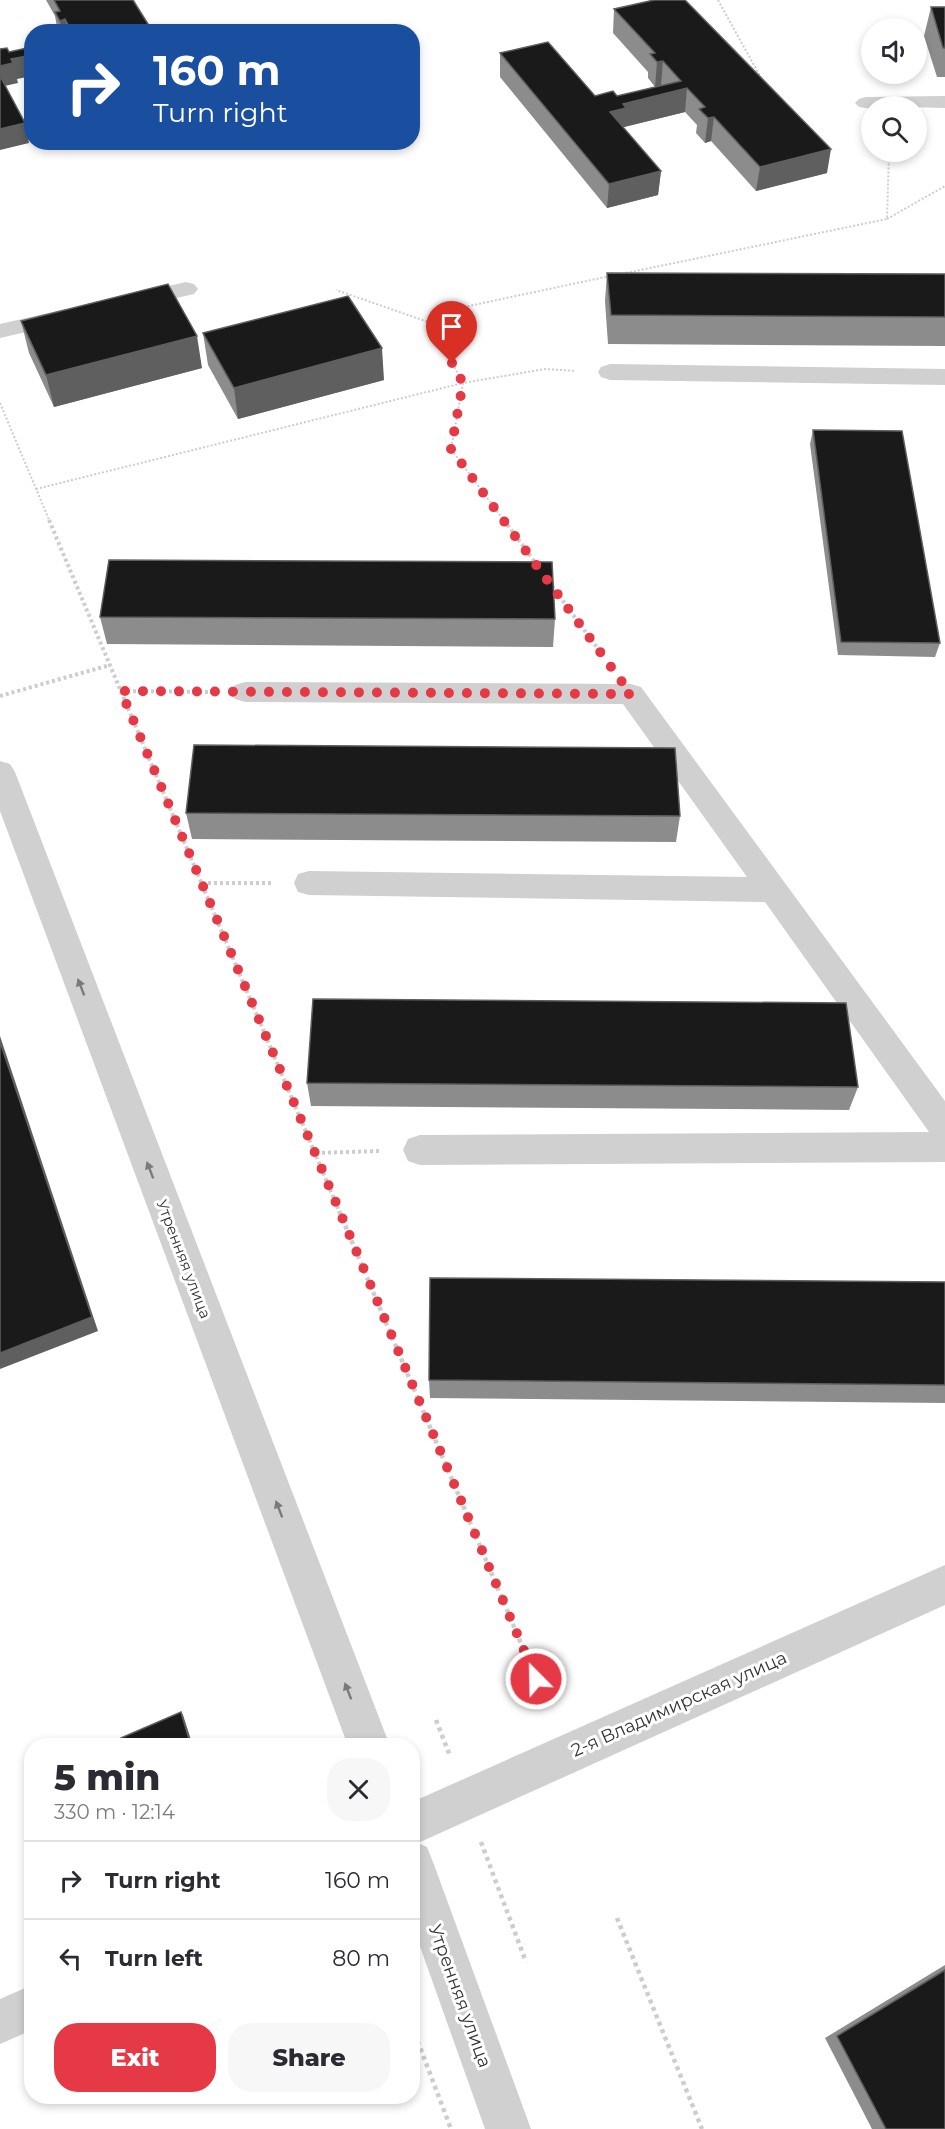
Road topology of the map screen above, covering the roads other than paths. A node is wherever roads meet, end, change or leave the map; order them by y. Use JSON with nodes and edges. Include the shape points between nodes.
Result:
{"nodes":[{"id":1,"x":927,"y":102,"type":"edge"},
{"id":2,"x":945,"y":102,"type":"edge"},
{"id":3,"x":186,"y":289,"type":"dead end"},
{"id":4,"x":0,"y":331,"type":"edge"},
{"id":5,"x":610,"y":372,"type":"road end"},
{"id":6,"x":945,"y":377,"type":"edge"},
{"id":7,"x":246,"y":692,"type":"road end"},
{"id":8,"x":3,"y":789,"type":"edge"},
{"id":9,"x":309,"y":883,"type":"road end"},
{"id":10,"x":773,"y":890,"type":"junction"},
{"id":11,"x":945,"y":1128,"type":"edge"},
{"id":12,"x":945,"y":1147,"type":"edge"},
{"id":13,"x":420,"y":1150,"type":"road end"},
{"id":14,"x":945,"y":1585,"type":"edge"},
{"id":15,"x":366,"y":1738,"type":"edge"},
{"id":16,"x":420,"y":1820,"type":"edge"},
{"id":17,"x":420,"y":1885,"type":"edge"},
{"id":18,"x":24,"y":2011,"type":"edge"},
{"id":19,"x":0,"y":2022,"type":"edge"},
{"id":20,"x":508,"y":2129,"type":"edge"}],
"edges":[{"from":1,"to":2,"type":"street"},
{"from":3,"to":4,"type":"street"},
{"from":5,"to":6,"type":"street"},
{"from":7,"to":10,"type":"street","via":[[631,694]]},
{"from":15,"to":8,"type":"street","name":"Утренняя улица","one_way":true},
{"from":9,"to":10,"type":"street"},
{"from":10,"to":11,"type":"street"},
{"from":12,"to":13,"type":"street"},
{"from":14,"to":16,"type":"street","name":"2-я Владимирская улица"},
{"from":17,"to":20,"type":"street","name":"Утренняя улица"},
{"from":18,"to":19,"type":"street"}]}
